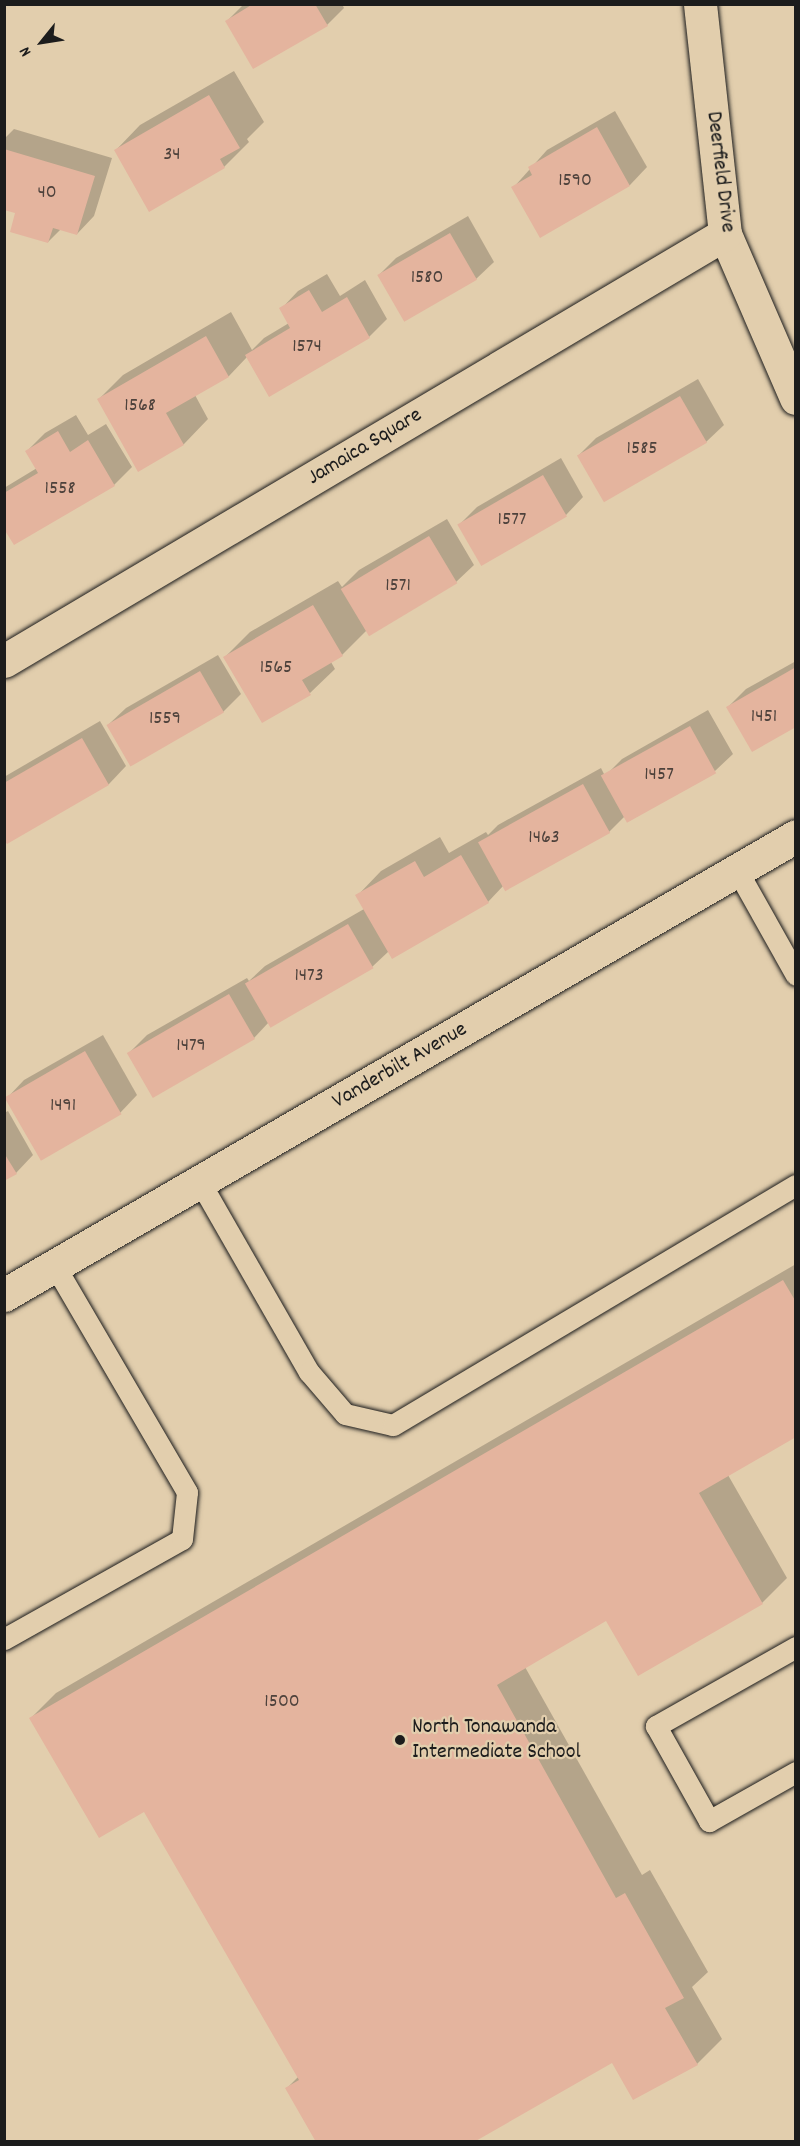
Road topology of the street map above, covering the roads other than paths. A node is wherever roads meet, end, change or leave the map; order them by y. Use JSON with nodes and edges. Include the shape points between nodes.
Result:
{"nodes":[{"id":1,"x":700,"y":4,"type":"edge"},
{"id":2,"x":725,"y":234,"type":"junction"},
{"id":3,"x":795,"y":398,"type":"edge"},
{"id":4,"x":4,"y":661,"type":"edge"},
{"id":5,"x":795,"y":836,"type":"edge"},
{"id":6,"x":737,"y":870,"type":"junction"},
{"id":7,"x":795,"y":975,"type":"edge"},
{"id":8,"x":200,"y":1182,"type":"junction"},
{"id":9,"x":795,"y":1185,"type":"edge"},
{"id":10,"x":55,"y":1266,"type":"junction"},
{"id":11,"x":4,"y":1295,"type":"edge"},
{"id":12,"x":4,"y":1639,"type":"edge"},
{"id":13,"x":795,"y":1647,"type":"edge"},
{"id":14,"x":795,"y":1772,"type":"edge"}],
"edges":[{"from":1,"to":2,"type":"street","name":"Deerfield Drive"},
{"from":2,"to":3,"type":"street","name":"Deerfield Drive"},
{"from":2,"to":4,"type":"street","name":"Jamaica Square"},
{"from":5,"to":6,"type":"street","name":"Vanderbilt Avenue"},
{"from":6,"to":7,"type":"lane"},
{"from":6,"to":8,"type":"street","name":"Vanderbilt Avenue"},
{"from":8,"to":9,"type":"lane","via":[[309,1372],[345,1414],[393,1425]]},
{"from":8,"to":10,"type":"street","name":"Vanderbilt Avenue"},
{"from":10,"to":11,"type":"street","name":"Vanderbilt Avenue"},
{"from":10,"to":12,"type":"lane","via":[[187,1492],[182,1539]]},
{"from":13,"to":14,"type":"lane","via":[[656,1726],[709,1821]]}]}
